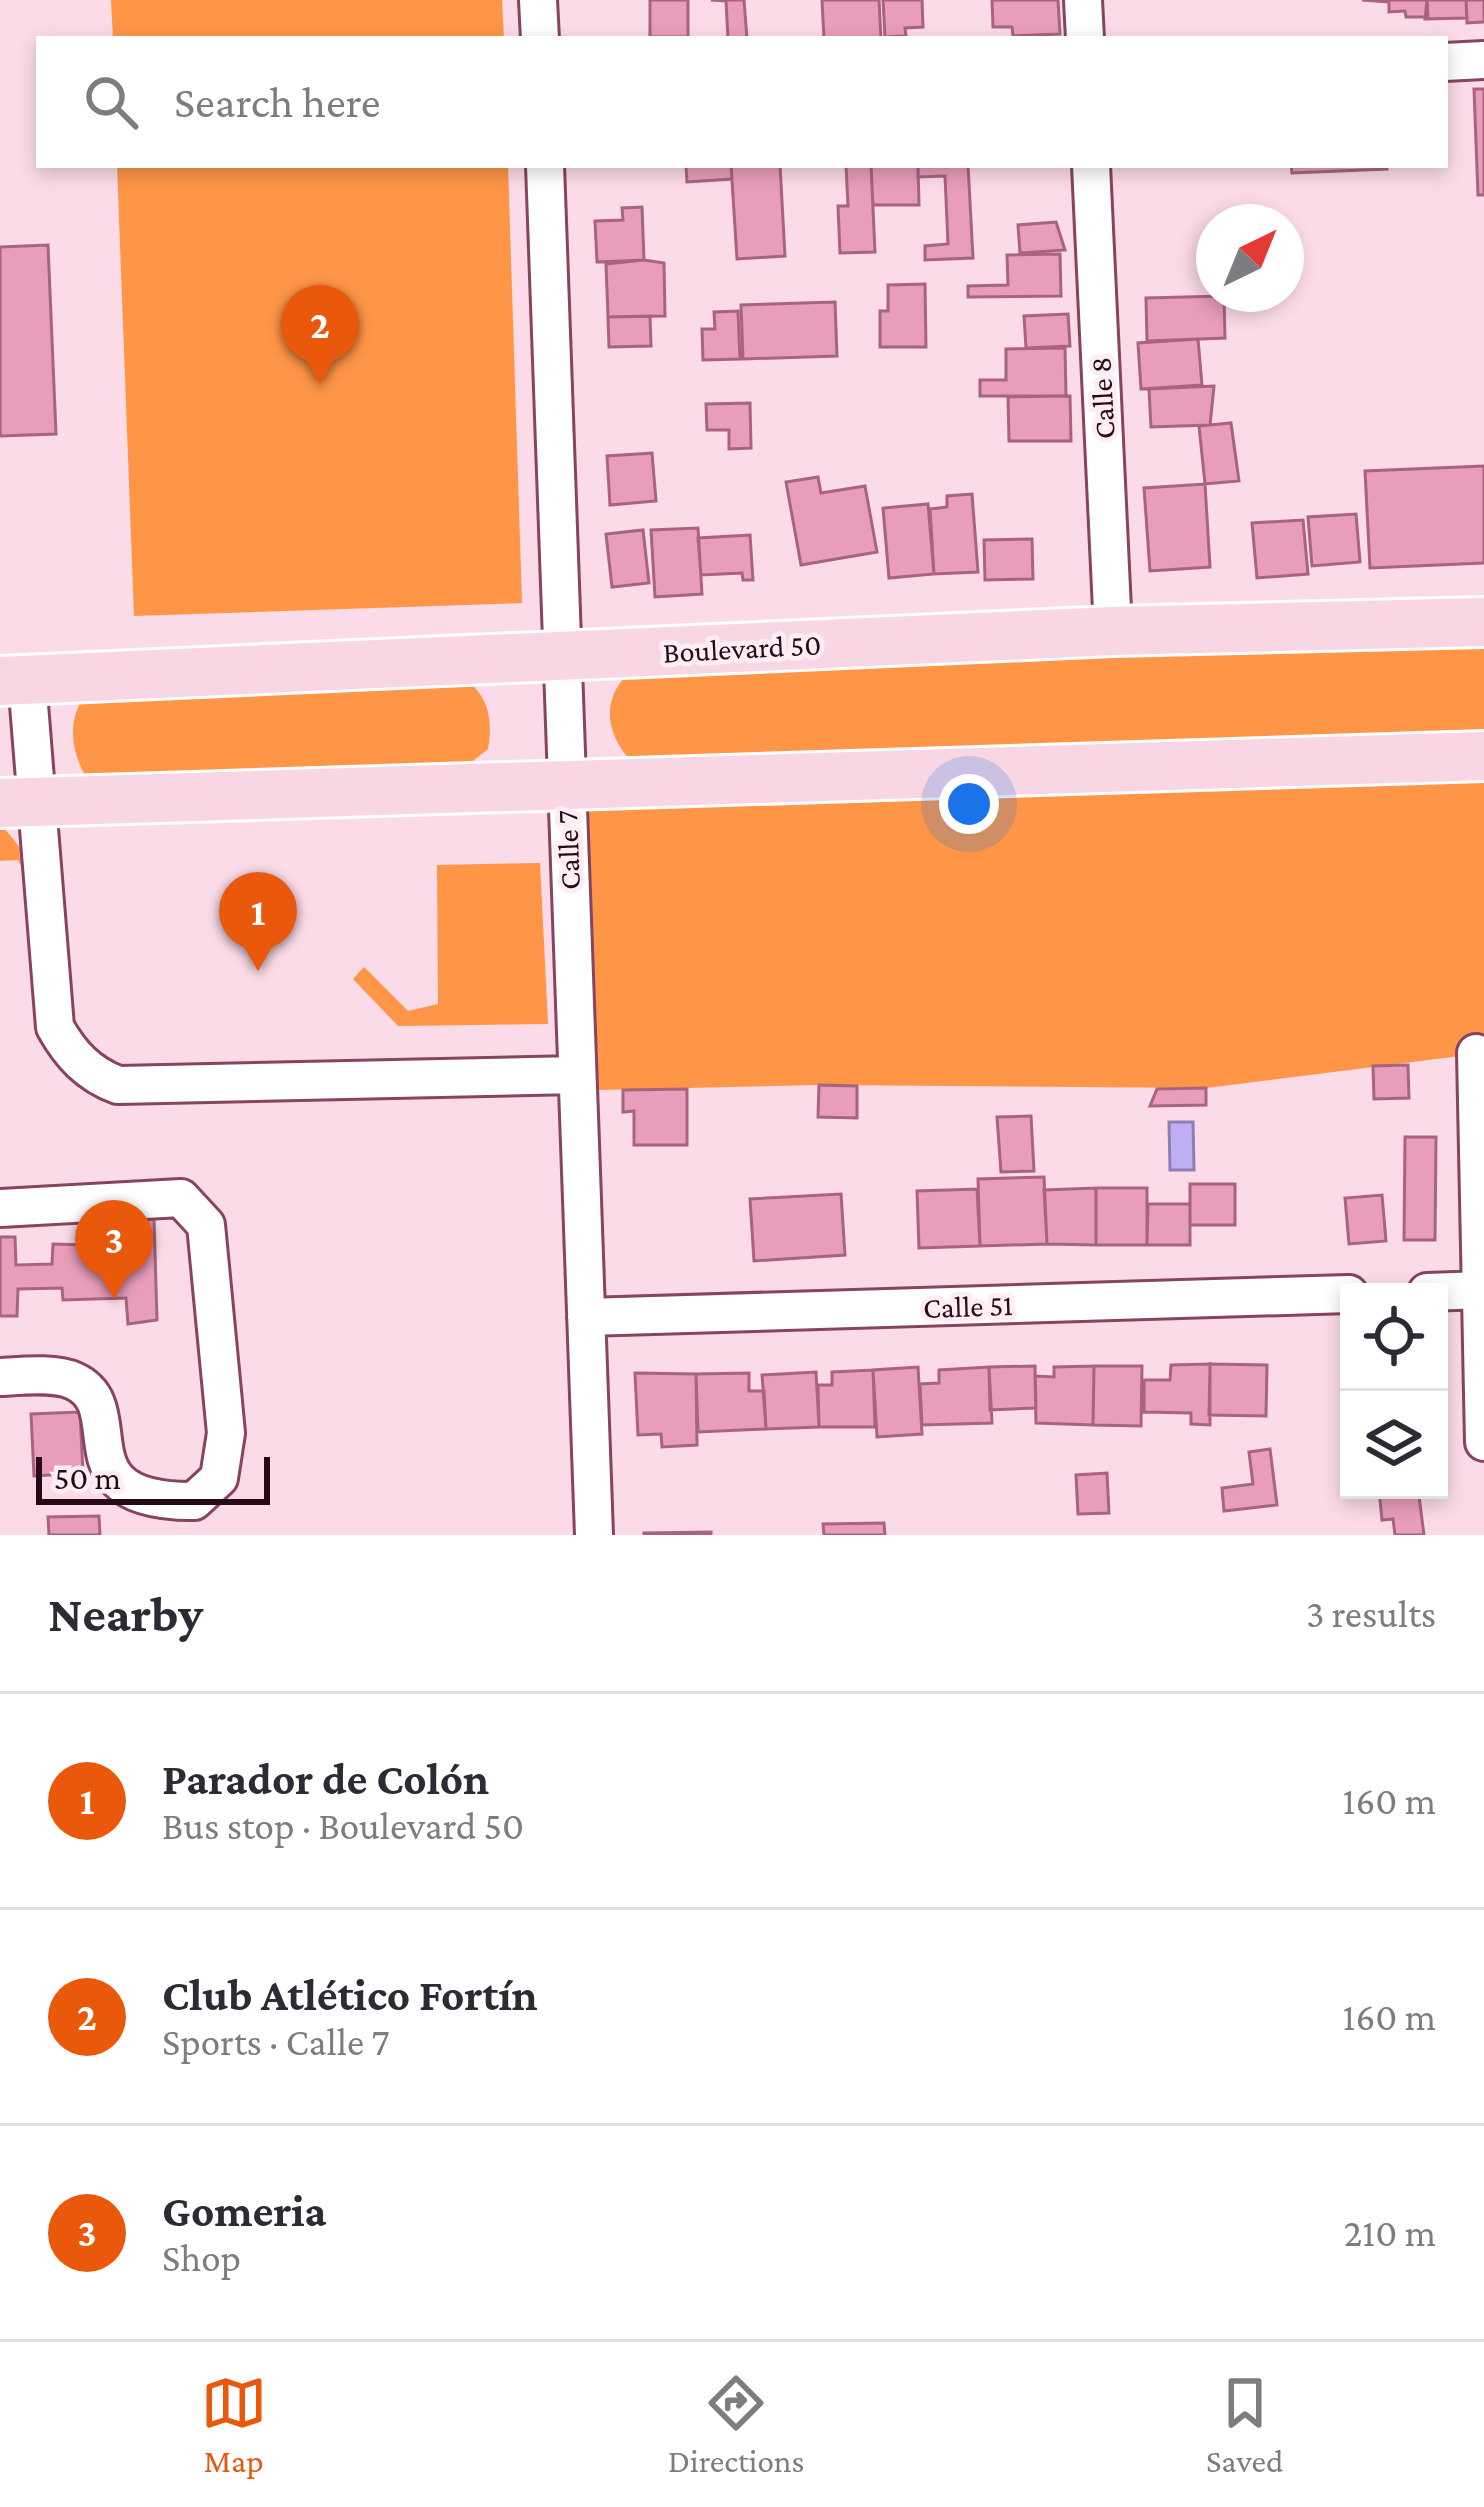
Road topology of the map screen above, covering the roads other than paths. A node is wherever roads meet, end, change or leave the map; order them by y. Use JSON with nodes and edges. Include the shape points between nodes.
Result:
{"nodes":[{"id":1,"x":538,"y":0,"type":"edge"},
{"id":2,"x":1083,"y":0,"type":"edge"},
{"id":3,"x":540,"y":36,"type":"edge"},
{"id":4,"x":1084,"y":36,"type":"edge"},
{"id":5,"x":1484,"y":60,"type":"edge"},
{"id":6,"x":1448,"y":62,"type":"edge"},
{"id":7,"x":545,"y":168,"type":"edge"},
{"id":8,"x":1091,"y":168,"type":"edge"},
{"id":9,"x":1484,"y":622,"type":"edge"},
{"id":10,"x":1114,"y":631,"type":"junction"},
{"id":11,"x":563,"y":656,"type":"junction"},
{"id":12,"x":13,"y":680,"type":"edge"},
{"id":13,"x":1484,"y":756,"type":"edge"},
{"id":14,"x":565,"y":783,"type":"junction"},
{"id":15,"x":18,"y":803,"type":"edge"},
{"id":16,"x":1476,"y":1053,"type":"dead end"},
{"id":17,"x":577,"y":1075,"type":"junction"},
{"id":18,"x":0,"y":1208,"type":"edge"},
{"id":19,"x":1483,"y":1290,"type":"edge"},
{"id":20,"x":1448,"y":1291,"type":"edge"},
{"id":21,"x":1340,"y":1294,"type":"edge"},
{"id":22,"x":586,"y":1317,"type":"junction"},
{"id":23,"x":0,"y":1377,"type":"edge"},
{"id":24,"x":1484,"y":1442,"type":"edge"},
{"id":25,"x":594,"y":1535,"type":"edge"}],
"edges":[{"from":1,"to":3,"type":"street"},
{"from":2,"to":4,"type":"street"},
{"from":5,"to":6,"type":"street"},
{"from":7,"to":11,"type":"street","name":"Calle 7"},
{"from":8,"to":10,"type":"street","name":"Calle 8"},
{"from":9,"to":10,"type":"main road","name":"Boulevard 50"},
{"from":10,"to":11,"type":"main road","name":"Boulevard 50"},
{"from":11,"to":12,"type":"main road","name":"Boulevard 50"},
{"from":11,"to":14,"type":"street","name":"Calle 7"},
{"from":12,"to":15,"type":"street"},
{"from":13,"to":14,"type":"main road"},
{"from":14,"to":15,"type":"main road"},
{"from":14,"to":17,"type":"street","name":"Calle 7"},
{"from":15,"to":17,"type":"street","via":[[55,1027],[71,1055],[106,1081]]},
{"from":16,"to":19,"type":"street"},
{"from":17,"to":22,"type":"street","name":"Calle 7"},
{"from":18,"to":23,"type":"street","via":[[181,1198],[206,1225],[226,1433],[220,1478],[194,1501],[153,1502],[121,1484],[104,1462],[95,1400],[74,1381]]},
{"from":19,"to":20,"type":"street"},
{"from":19,"to":24,"type":"street"},
{"from":21,"to":22,"type":"street","name":"Calle 51"},
{"from":22,"to":25,"type":"street","name":"Calle 7"}]}
